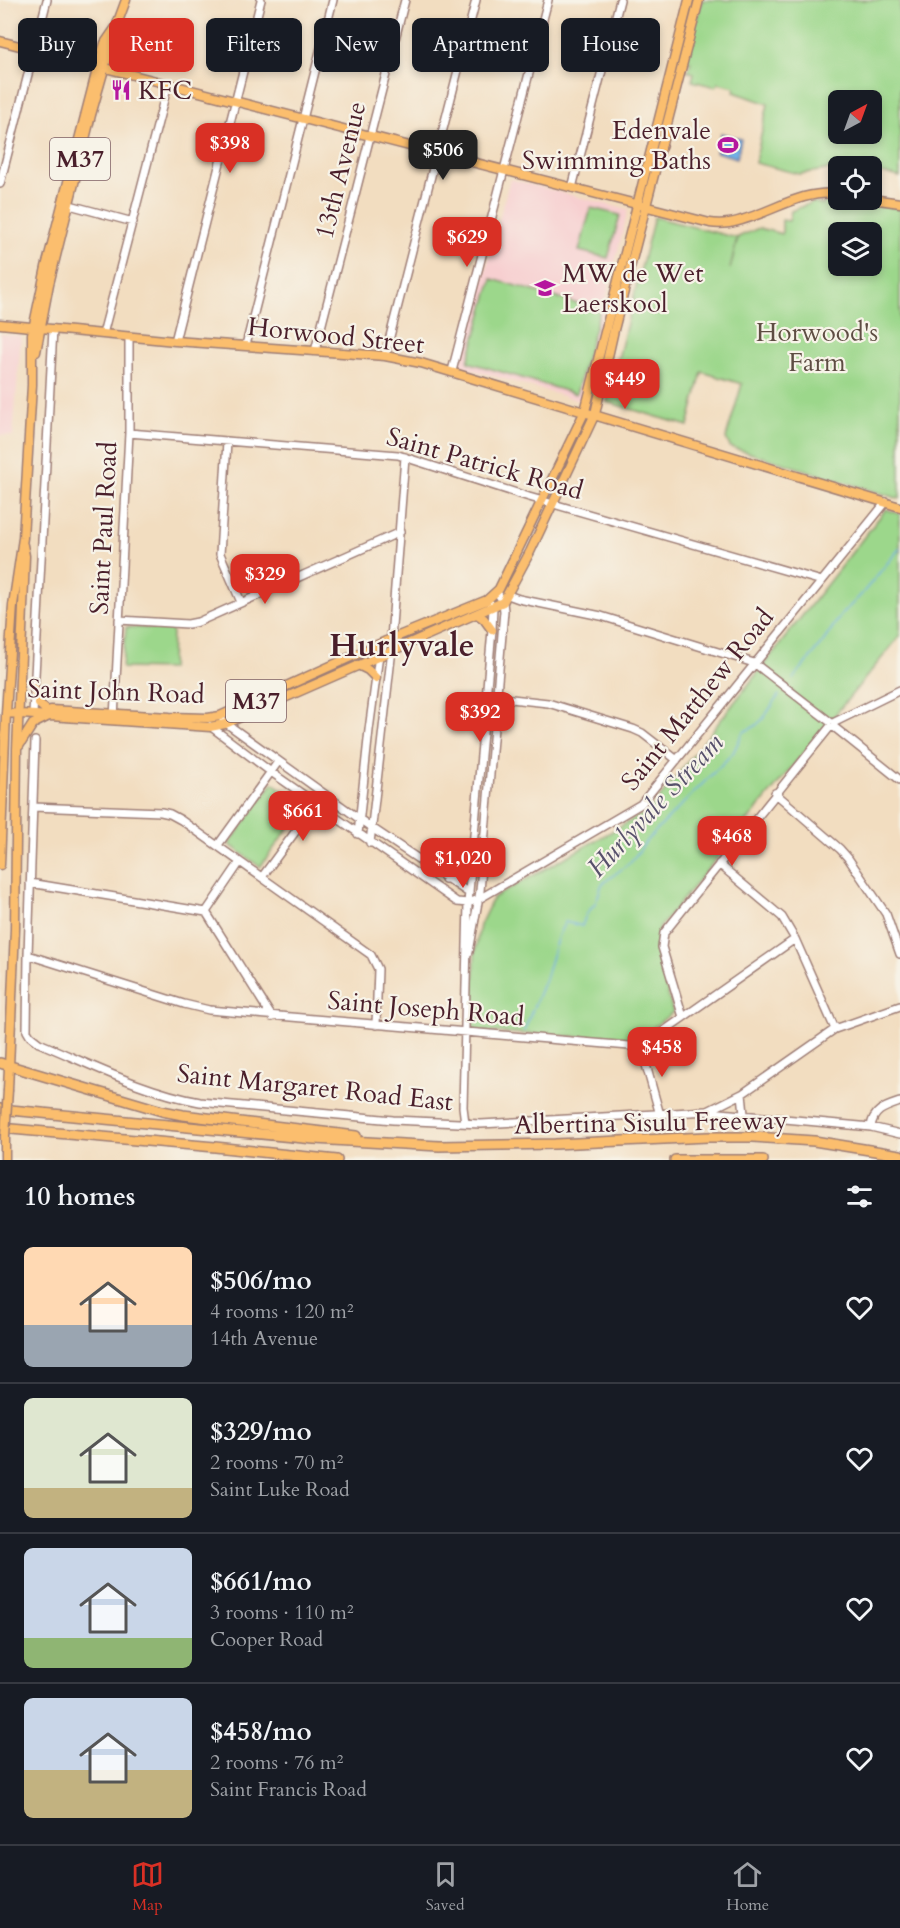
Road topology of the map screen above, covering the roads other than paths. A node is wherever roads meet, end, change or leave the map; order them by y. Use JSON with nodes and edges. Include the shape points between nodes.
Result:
{"nodes":[{"id":1,"x":47,"y":0,"type":"edge"},
{"id":2,"x":126,"y":0,"type":"edge"},
{"id":3,"x":261,"y":0,"type":"edge"},
{"id":4,"x":333,"y":0,"type":"edge"},
{"id":5,"x":405,"y":0,"type":"edge"},
{"id":6,"x":476,"y":0,"type":"edge"},
{"id":7,"x":548,"y":0,"type":"edge"},
{"id":8,"x":620,"y":0,"type":"edge"},
{"id":9,"x":689,"y":0,"type":"edge"},
{"id":10,"x":699,"y":0,"type":"edge"},
{"id":11,"x":42,"y":18,"type":"edge"},
{"id":12,"x":0,"y":41,"type":"edge"},
{"id":13,"x":18,"y":45,"type":"edge"},
{"id":14,"x":97,"y":66,"type":"edge"},
{"id":15,"x":101,"y":67,"type":"junction"},
{"id":16,"x":28,"y":72,"type":"edge"},
{"id":17,"x":168,"y":84,"type":"junction"},
{"id":18,"x":236,"y":101,"type":"junction"},
{"id":19,"x":303,"y":119,"type":"junction"},
{"id":20,"x":370,"y":136,"type":"junction"},
{"id":21,"x":437,"y":153,"type":"junction"},
{"id":22,"x":505,"y":171,"type":"junction"},
{"id":23,"x":0,"y":184,"type":"edge"},
{"id":24,"x":572,"y":188,"type":"junction"},
{"id":25,"x":651,"y":188,"type":"junction"},
{"id":26,"x":828,"y":194,"type":"edge"},
{"id":27,"x":882,"y":200,"type":"edge"},
{"id":28,"x":900,"y":203,"type":"edge"},
{"id":29,"x":66,"y":204,"type":"junction"},
{"id":30,"x":642,"y":206,"type":"junction"},
{"id":31,"x":665,"y":212,"type":"junction"},
{"id":32,"x":133,"y":222,"type":"junction"},
{"id":33,"x":0,"y":324,"type":"edge"},
{"id":34,"x":36,"y":327,"type":"junction"},
{"id":35,"x":53,"y":329,"type":"junction"},
{"id":36,"x":103,"y":334,"type":"junction"},
{"id":37,"x":129,"y":337,"type":"junction"},
{"id":38,"x":176,"y":341,"type":"junction"},
{"id":39,"x":246,"y":345,"type":"junction"},
{"id":40,"x":315,"y":351,"type":"junction"},
{"id":41,"x":385,"y":356,"type":"junction"},
{"id":42,"x":452,"y":371,"type":"junction"},
{"id":43,"x":585,"y":411,"type":"junction"},
{"id":44,"x":595,"y":414,"type":"junction"},
{"id":45,"x":129,"y":433,"type":"junction"},
{"id":46,"x":227,"y":442,"type":"junction"},
{"id":47,"x":405,"y":457,"type":"junction"},
{"id":48,"x":542,"y":499,"type":"junction"},
{"id":49,"x":886,"y":502,"type":"junction"},
{"id":50,"x":552,"y":503,"type":"junction"},
{"id":51,"x":900,"y":507,"type":"edge"},
{"id":52,"x":400,"y":532,"type":"junction"},
{"id":53,"x":22,"y":538,"type":"junction"},
{"id":54,"x":506,"y":572,"type":"junction"},
{"id":55,"x":822,"y":581,"type":"junction"},
{"id":56,"x":497,"y":592,"type":"junction"},
{"id":57,"x":505,"y":598,"type":"junction"},
{"id":58,"x":241,"y":602,"type":"junction"},
{"id":59,"x":490,"y":603,"type":"junction"},
{"id":60,"x":475,"y":609,"type":"junction"},
{"id":61,"x":119,"y":620,"type":"junction"},
{"id":62,"x":492,"y":630,"type":"junction"},
{"id":63,"x":391,"y":639,"type":"junction"},
{"id":64,"x":392,"y":649,"type":"junction"},
{"id":65,"x":379,"y":655,"type":"junction"},
{"id":66,"x":754,"y":663,"type":"junction"},
{"id":67,"x":358,"y":665,"type":"junction"},
{"id":68,"x":376,"y":678,"type":"junction"},
{"id":69,"x":34,"y":688,"type":"junction"},
{"id":70,"x":900,"y":690,"type":"edge"},
{"id":71,"x":487,"y":697,"type":"junction"},
{"id":72,"x":496,"y":698,"type":"junction"},
{"id":73,"x":3,"y":710,"type":"edge"},
{"id":74,"x":19,"y":711,"type":"junction"},
{"id":75,"x":33,"y":712,"type":"junction"},
{"id":76,"x":48,"y":713,"type":"junction"},
{"id":77,"x":114,"y":717,"type":"junction"},
{"id":78,"x":222,"y":720,"type":"junction"},
{"id":79,"x":209,"y":723,"type":"junction"},
{"id":80,"x":832,"y":724,"type":"junction"},
{"id":81,"x":369,"y":730,"type":"junction"},
{"id":82,"x":383,"y":732,"type":"junction"},
{"id":83,"x":35,"y":741,"type":"dead end"},
{"id":84,"x":17,"y":749,"type":"junction"},
{"id":85,"x":677,"y":760,"type":"junction"},
{"id":86,"x":278,"y":762,"type":"junction"},
{"id":87,"x":271,"y":772,"type":"junction"},
{"id":88,"x":900,"y":780,"type":"edge"},
{"id":89,"x":321,"y":793,"type":"junction"},
{"id":90,"x":775,"y":794,"type":"junction"},
{"id":91,"x":314,"y":803,"type":"junction"},
{"id":92,"x":33,"y":807,"type":"junction"},
{"id":93,"x":359,"y":820,"type":"junction"},
{"id":94,"x":372,"y":828,"type":"junction"},
{"id":95,"x":358,"y":834,"type":"junction"},
{"id":96,"x":1,"y":835,"type":"edge"},
{"id":97,"x":370,"y":843,"type":"junction"},
{"id":98,"x":218,"y":845,"type":"junction"},
{"id":99,"x":240,"y":862,"type":"junction"},
{"id":100,"x":719,"y":864,"type":"junction"},
{"id":101,"x":0,"y":865,"type":"edge"},
{"id":102,"x":470,"y":869,"type":"junction"},
{"id":103,"x":262,"y":877,"type":"junction"},
{"id":104,"x":445,"y":879,"type":"junction"},
{"id":105,"x":30,"y":883,"type":"junction"},
{"id":106,"x":469,"y":893,"type":"junction"},
{"id":107,"x":479,"y":895,"type":"junction"},
{"id":108,"x":457,"y":902,"type":"junction"},
{"id":109,"x":468,"y":903,"type":"junction"},
{"id":110,"x":206,"y":912,"type":"junction"},
{"id":111,"x":467,"y":915,"type":"junction"},
{"id":112,"x":795,"y":939,"type":"junction"},
{"id":113,"x":900,"y":954,"type":"edge"},
{"id":114,"x":28,"y":955,"type":"junction"},
{"id":115,"x":467,"y":957,"type":"junction"},
{"id":116,"x":900,"y":1006,"type":"edge"},
{"id":117,"x":272,"y":1017,"type":"junction"},
{"id":118,"x":683,"y":1017,"type":"junction"},
{"id":119,"x":376,"y":1025,"type":"junction"},
{"id":120,"x":835,"y":1029,"type":"junction"},
{"id":121,"x":464,"y":1033,"type":"junction"},
{"id":122,"x":641,"y":1047,"type":"junction"},
{"id":123,"x":4,"y":1064,"type":"edge"},
{"id":124,"x":742,"y":1094,"type":"junction"},
{"id":125,"x":900,"y":1102,"type":"edge"},
{"id":126,"x":0,"y":1109,"type":"edge"},
{"id":127,"x":708,"y":1112,"type":"junction"},
{"id":128,"x":744,"y":1114,"type":"junction"},
{"id":129,"x":660,"y":1115,"type":"junction"},
{"id":130,"x":465,"y":1123,"type":"junction"},
{"id":131,"x":872,"y":1127,"type":"junction"},
{"id":132,"x":3,"y":1132,"type":"edge"},
{"id":133,"x":900,"y":1134,"type":"edge"},
{"id":134,"x":438,"y":1146,"type":"junction"},
{"id":135,"x":900,"y":1155,"type":"edge"},
{"id":136,"x":5,"y":1160,"type":"edge"},
{"id":137,"x":338,"y":1160,"type":"edge"},
{"id":138,"x":675,"y":1160,"type":"edge"},
{"id":139,"x":762,"y":1160,"type":"edge"}],
"edges":[{"from":1,"to":11,"type":"street"},
{"from":2,"to":15,"type":"main road","number":"M37"},
{"from":3,"to":18,"type":"street"},
{"from":4,"to":19,"type":"street"},
{"from":5,"to":20,"type":"street","name":"13th Avenue"},
{"from":6,"to":21,"type":"street"},
{"from":7,"to":22,"type":"street"},
{"from":8,"to":24,"type":"street"},
{"from":9,"to":30,"type":"main road","number":"M37"},
{"from":10,"to":25,"type":"main road","number":"M37"},
{"from":12,"to":13,"type":"main road"},
{"from":14,"to":15,"type":"main road"},
{"from":15,"to":17,"type":"main road"},
{"from":15,"to":29,"type":"main road","number":"M37"},
{"from":16,"to":23,"type":"street"},
{"from":17,"to":18,"type":"main road"},
{"from":17,"to":32,"type":"street"},
{"from":18,"to":19,"type":"main road"},
{"from":18,"to":38,"type":"street"},
{"from":19,"to":20,"type":"main road"},
{"from":19,"to":39,"type":"street"},
{"from":20,"to":21,"type":"main road"},
{"from":20,"to":40,"type":"street","name":"13th Avenue"},
{"from":21,"to":22,"type":"main road"},
{"from":21,"to":41,"type":"street"},
{"from":22,"to":24,"type":"main road"},
{"from":22,"to":42,"type":"street"},
{"from":24,"to":30,"type":"main road"},
{"from":25,"to":30,"type":"main road","number":"M37"},
{"from":25,"to":31,"type":"main road"},
{"from":26,"to":31,"type":"main road","via":[[809,195],[727,224],[710,224]]},
{"from":27,"to":28,"type":"main road"},
{"from":29,"to":32,"type":"street"},
{"from":29,"to":34,"type":"main road","number":"M37"},
{"from":30,"to":31,"type":"main road"},
{"from":30,"to":43,"type":"main road","number":"M37"},
{"from":30,"to":44,"type":"main road","number":"M37"},
{"from":32,"to":36,"type":"street"},
{"from":33,"to":34,"type":"main road","name":"Horwood Street"},
{"from":34,"to":35,"type":"main road","name":"Horwood Street"},
{"from":34,"to":53,"type":"main road","number":"M37"},
{"from":35,"to":36,"type":"main road","name":"Horwood Street"},
{"from":35,"to":69,"type":"street"},
{"from":36,"to":37,"type":"main road","name":"Horwood Street"},
{"from":37,"to":38,"type":"main road","name":"Horwood Street"},
{"from":37,"to":45,"type":"street","name":"Saint Paul Road"},
{"from":38,"to":39,"type":"main road","name":"Horwood Street"},
{"from":39,"to":40,"type":"main road","name":"Horwood Street"},
{"from":40,"to":41,"type":"main road","name":"Horwood Street"},
{"from":41,"to":42,"type":"main road","name":"Horwood Street"},
{"from":42,"to":43,"type":"main road","name":"Horwood Street"},
{"from":43,"to":44,"type":"main road","name":"Horwood Street"},
{"from":43,"to":48,"type":"main road","number":"M37"},
{"from":44,"to":49,"type":"main road","name":"Horwood Street"},
{"from":44,"to":50,"type":"main road","number":"M37"},
{"from":45,"to":46,"type":"street","name":"Saint Patrick Road"},
{"from":45,"to":61,"type":"street","name":"Saint Paul Road"},
{"from":46,"to":47,"type":"street","name":"Saint Patrick Road"},
{"from":46,"to":58,"type":"street","via":[[220,554]]},
{"from":47,"to":48,"type":"street","name":"Saint Patrick Road"},
{"from":47,"to":52,"type":"street"},
{"from":48,"to":50,"type":"street","name":"Saint Patrick Road"},
{"from":48,"to":54,"type":"main road","number":"M37"},
{"from":49,"to":51,"type":"main road","name":"Horwood Street"},
{"from":49,"to":55,"type":"street","name":"Saint Matthew Road"},
{"from":50,"to":55,"type":"street","name":"Saint Patrick Road"},
{"from":50,"to":57,"type":"main road","number":"M37"},
{"from":52,"to":58,"type":"street"},
{"from":52,"to":63,"type":"street"},
{"from":53,"to":73,"type":"main road","number":"M37"},
{"from":53,"to":74,"type":"main road","number":"M37","via":[[25,556]]},
{"from":54,"to":56,"type":"main road","number":"M37"},
{"from":54,"to":60,"type":"main road"},
{"from":55,"to":66,"type":"street","name":"Saint Matthew Road"},
{"from":56,"to":57,"type":"street"},
{"from":56,"to":59,"type":"main road","number":"M37"},
{"from":57,"to":59,"type":"main road","name":"Saint John Road","number":"M37"},
{"from":57,"to":66,"type":"street","via":[[601,616]]},
{"from":57,"to":72,"type":"street"},
{"from":58,"to":61,"type":"street","via":[[195,623]]},
{"from":59,"to":60,"type":"main road","name":"Saint John Road","number":"M37"},
{"from":59,"to":62,"type":"street"},
{"from":60,"to":62,"type":"main road"},
{"from":60,"to":63,"type":"main road","name":"Saint John Road","number":"M37"},
{"from":60,"to":64,"type":"main road","name":"Saint John Road","number":"M37"},
{"from":61,"to":77,"type":"street","name":"Saint Paul Road"},
{"from":62,"to":71,"type":"street"},
{"from":63,"to":64,"type":"street"},
{"from":63,"to":65,"type":"street"},
{"from":63,"to":78,"type":"main road","name":"Saint John Road","number":"M37"},
{"from":64,"to":65,"type":"main road","name":"Saint John Road","number":"M37"},
{"from":64,"to":82,"type":"street"},
{"from":65,"to":67,"type":"main road","name":"Saint John Road","number":"M37"},
{"from":65,"to":68,"type":"street"},
{"from":66,"to":80,"type":"street"},
{"from":66,"to":85,"type":"street","name":"Saint Matthew Road"},
{"from":67,"to":68,"type":"main road"},
{"from":67,"to":78,"type":"main road","name":"Saint John Road","number":"M37"},
{"from":68,"to":81,"type":"street"},
{"from":69,"to":75,"type":"street"},
{"from":69,"to":76,"type":"main road","via":[[39,704]]},
{"from":70,"to":80,"type":"street"},
{"from":71,"to":72,"type":"street"},
{"from":71,"to":102,"type":"street"},
{"from":72,"to":85,"type":"street","via":[[548,703],[633,729]]},
{"from":72,"to":107,"type":"street"},
{"from":73,"to":74,"type":"main road","name":"Saint John Road","number":"M37"},
{"from":73,"to":96,"type":"main road","number":"M37"},
{"from":74,"to":75,"type":"main road","name":"Saint John Road","number":"M37"},
{"from":74,"to":84,"type":"main road","number":"M37"},
{"from":75,"to":76,"type":"main road","name":"Saint John Road","number":"M37"},
{"from":76,"to":77,"type":"main road","name":"Saint John Road","number":"M37"},
{"from":76,"to":84,"type":"main road","via":[[31,727]]},
{"from":77,"to":79,"type":"main road","name":"Saint John Road","number":"M37"},
{"from":78,"to":79,"type":"main road","name":"Saint John Road","number":"M37"},
{"from":78,"to":86,"type":"street"},
{"from":79,"to":87,"type":"street"},
{"from":80,"to":88,"type":"street"},
{"from":80,"to":90,"type":"street"},
{"from":81,"to":82,"type":"street"},
{"from":81,"to":93,"type":"street"},
{"from":82,"to":94,"type":"street"},
{"from":83,"to":92,"type":"street"},
{"from":84,"to":123,"type":"main road","number":"M37","via":[[15,929]]},
{"from":85,"to":107,"type":"street","name":"Saint Matthew Road","via":[[634,809],[507,883]]},
{"from":86,"to":87,"type":"street"},
{"from":86,"to":89,"type":"street"},
{"from":87,"to":91,"type":"street"},
{"from":87,"to":98,"type":"street"},
{"from":89,"to":91,"type":"street"},
{"from":89,"to":93,"type":"street"},
{"from":90,"to":100,"type":"street"},
{"from":90,"to":113,"type":"street","via":[[848,858],[886,914]]},
{"from":91,"to":95,"type":"street"},
{"from":91,"to":103,"type":"street"},
{"from":92,"to":98,"type":"street","via":[[161,812],[176,817]]},
{"from":92,"to":105,"type":"street"},
{"from":93,"to":94,"type":"street"},
{"from":93,"to":95,"type":"street"},
{"from":94,"to":97,"type":"street"},
{"from":94,"to":104,"type":"street"},
{"from":95,"to":97,"type":"street"},
{"from":96,"to":101,"type":"main road","number":"M37"},
{"from":97,"to":108,"type":"street"},
{"from":98,"to":99,"type":"street"},
{"from":99,"to":103,"type":"street"},
{"from":99,"to":110,"type":"street"},
{"from":100,"to":112,"type":"street","via":[[776,910]]},
{"from":100,"to":118,"type":"street","via":[[662,937]]},
{"from":102,"to":104,"type":"street","via":[[459,877]]},
{"from":102,"to":106,"type":"street"},
{"from":103,"to":119,"type":"street","via":[[371,955],[378,969]]},
{"from":104,"to":106,"type":"street"},
{"from":105,"to":110,"type":"street"},
{"from":105,"to":114,"type":"street"},
{"from":106,"to":107,"type":"street","name":"Saint Matthew Road"},
{"from":106,"to":109,"type":"street"},
{"from":107,"to":109,"type":"street","name":"Saint Matthew Road"},
{"from":107,"to":115,"type":"street"},
{"from":108,"to":109,"type":"street"},
{"from":108,"to":111,"type":"street"},
{"from":109,"to":111,"type":"street"},
{"from":110,"to":117,"type":"street"},
{"from":111,"to":115,"type":"street"},
{"from":112,"to":118,"type":"street"},
{"from":112,"to":120,"type":"street"},
{"from":114,"to":117,"type":"street","name":"Saint Joseph Road","via":[[194,1007]]},
{"from":114,"to":130,"type":"street","name":"Saint Margaret Road East","via":[[26,1026],[30,1036],[156,1091],[200,1102]]},
{"from":115,"to":121,"type":"street"},
{"from":116,"to":120,"type":"street"},
{"from":117,"to":119,"type":"street","name":"Saint Joseph Road"},
{"from":118,"to":122,"type":"street"},
{"from":119,"to":121,"type":"street","name":"Saint Joseph Road"},
{"from":120,"to":124,"type":"street"},
{"from":121,"to":122,"type":"street","name":"Saint Joseph Road"},
{"from":121,"to":130,"type":"street"},
{"from":122,"to":129,"type":"street"},
{"from":123,"to":132,"type":"main road","number":"M37","bridge":true,"via":[[8,1090]]},
{"from":123,"to":134,"type":"highway","via":[[183,1115]]},
{"from":124,"to":127,"type":"street"},
{"from":124,"to":128,"type":"street"},
{"from":125,"to":131,"type":"street","via":[[877,1111]]},
{"from":126,"to":134,"type":"highway","via":[[314,1139]]},
{"from":127,"to":128,"type":"street","name":"Saint Margaret Road East"},
{"from":127,"to":129,"type":"street","name":"Saint Margaret Road East"},
{"from":128,"to":131,"type":"street","name":"Saint Margaret Road East"},
{"from":129,"to":130,"type":"street","name":"Saint Margaret Road East"},
{"from":131,"to":133,"type":"street","name":"Saint Margaret Road East"},
{"from":132,"to":136,"type":"main road","number":"M37"},
{"from":132,"to":137,"type":"highway"},
{"from":134,"to":135,"type":"highway","name":"Albertina Sisulu Freeway","via":[[753,1137],[814,1141]]},
{"from":138,"to":139,"type":"highway","name":"Albertina Sisulu Freeway"}]}
